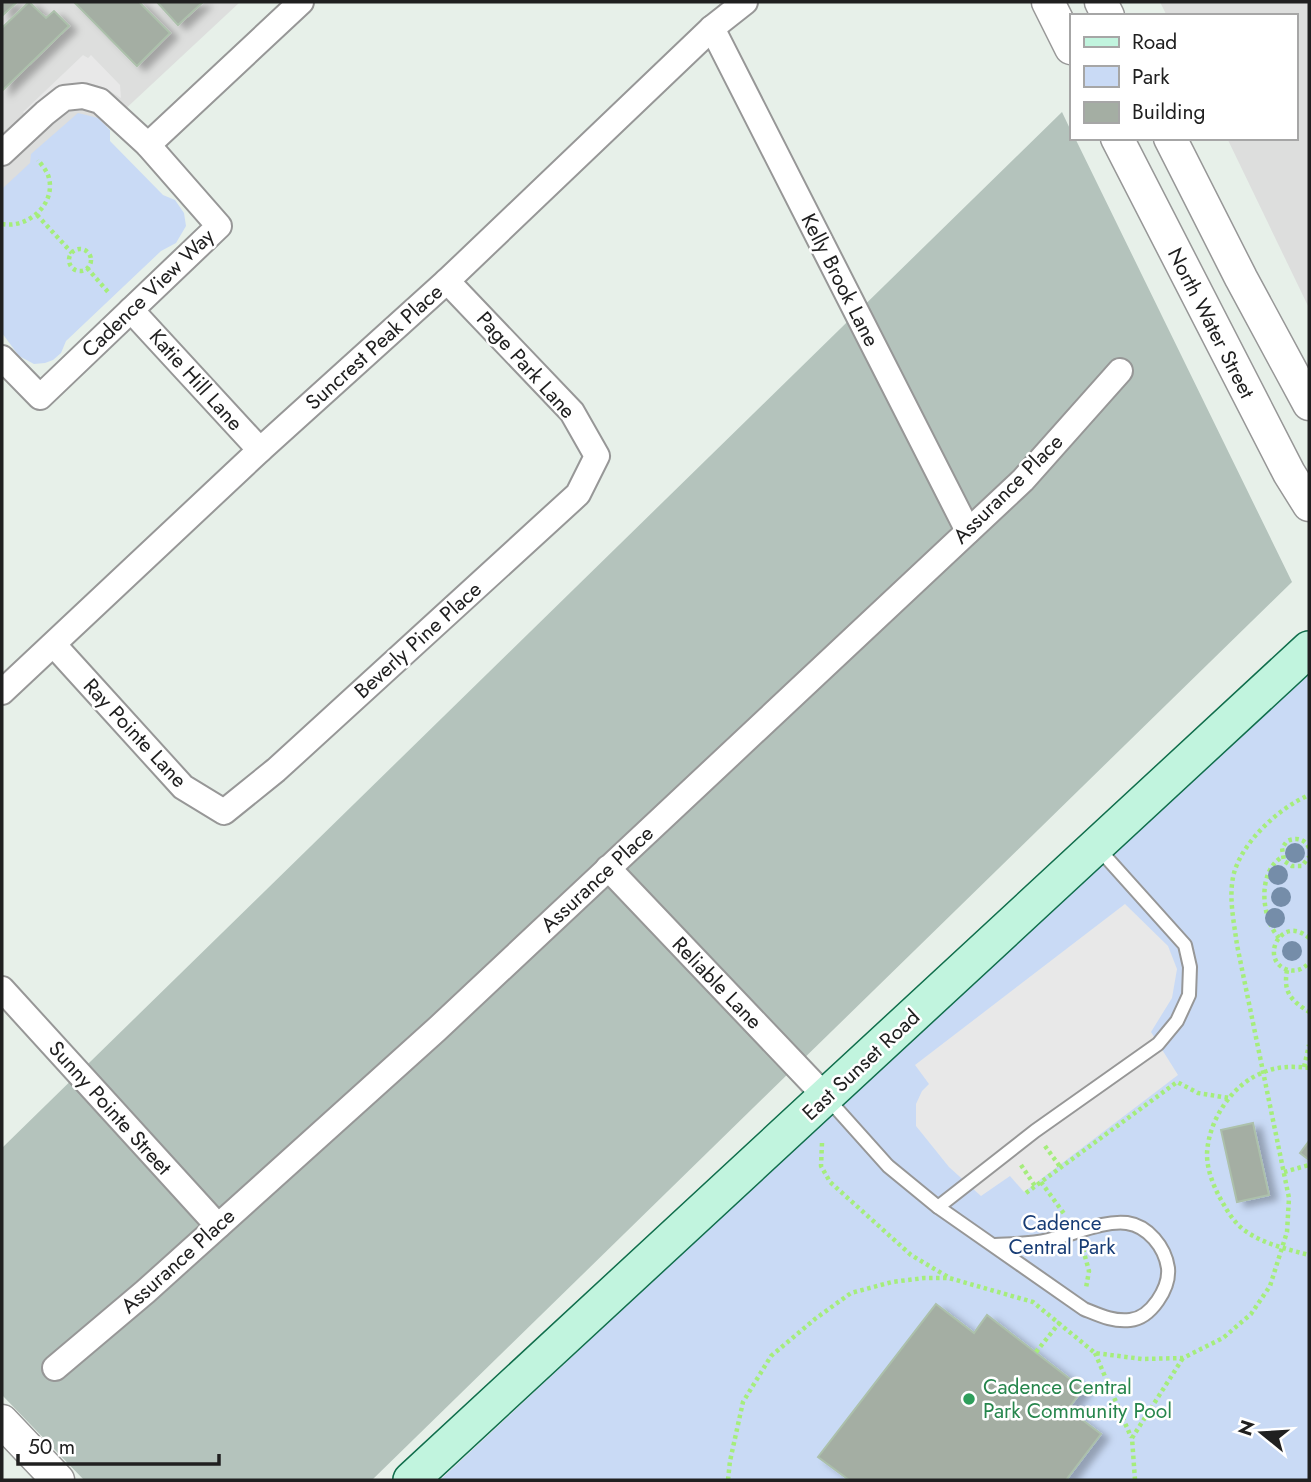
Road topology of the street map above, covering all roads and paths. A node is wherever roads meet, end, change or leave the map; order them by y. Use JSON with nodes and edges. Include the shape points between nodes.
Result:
{"nodes":[{"id":1,"x":301,"y":2,"type":"edge"},
{"id":2,"x":744,"y":2,"type":"edge"},
{"id":3,"x":1048,"y":2,"type":"edge"},
{"id":4,"x":712,"y":28,"type":"junction"},
{"id":5,"x":1070,"y":46,"type":"edge"},
{"id":6,"x":1118,"y":140,"type":"edge"},
{"id":7,"x":1171,"y":140,"type":"edge"},
{"id":8,"x":148,"y":145,"type":"junction"},
{"id":9,"x":2,"y":153,"type":"edge"},
{"id":10,"x":38,"y":160,"type":"dead end"},
{"id":11,"x":37,"y":215,"type":"junction"},
{"id":12,"x":2,"y":224,"type":"edge"},
{"id":13,"x":72,"y":253,"type":"junction"},
{"id":14,"x":87,"y":268,"type":"junction"},
{"id":15,"x":447,"y":281,"type":"junction"},
{"id":16,"x":109,"y":293,"type":"dead end"},
{"id":17,"x":131,"y":310,"type":"junction"},
{"id":18,"x":2,"y":358,"type":"edge"},
{"id":19,"x":1120,"y":371,"type":"dead end"},
{"id":20,"x":1309,"y":404,"type":"edge"},
{"id":21,"x":260,"y":450,"type":"junction"},
{"id":22,"x":597,"y":456,"type":"joint"},
{"id":23,"x":1309,"y":505,"type":"edge"},
{"id":24,"x":968,"y":531,"type":"junction"},
{"id":25,"x":54,"y":645,"type":"junction"},
{"id":26,"x":1309,"y":649,"type":"edge"},
{"id":27,"x":2,"y":692,"type":"edge"},
{"id":28,"x":1309,"y":795,"type":"edge"},
{"id":29,"x":224,"y":812,"type":"joint"},
{"id":30,"x":1096,"y":846,"type":"junction"},
{"id":31,"x":1309,"y":846,"type":"edge"},
{"id":32,"x":1282,"y":857,"type":"junction"},
{"id":33,"x":1309,"y":857,"type":"edge"},
{"id":34,"x":608,"y":868,"type":"junction"},
{"id":35,"x":1279,"y":938,"type":"junction"},
{"id":36,"x":1309,"y":938,"type":"edge"},
{"id":37,"x":1309,"y":963,"type":"edge"},
{"id":38,"x":1287,"y":970,"type":"junction"},
{"id":39,"x":2,"y":989,"type":"edge"},
{"id":40,"x":1309,"y":1012,"type":"edge"},
{"id":41,"x":1309,"y":1045,"type":"edge"},
{"id":42,"x":1307,"y":1068,"type":"edge"},
{"id":43,"x":1262,"y":1072,"type":"junction"},
{"id":44,"x":826,"y":1097,"type":"junction"},
{"id":45,"x":1229,"y":1098,"type":"junction"},
{"id":46,"x":1035,"y":1131,"type":"junction"},
{"id":47,"x":822,"y":1139,"type":"dead end"},
{"id":48,"x":1309,"y":1166,"type":"edge"},
{"id":49,"x":1061,"y":1168,"type":"junction"},
{"id":50,"x":1284,"y":1172,"type":"dead end"},
{"id":51,"x":1041,"y":1182,"type":"junction"},
{"id":52,"x":1026,"y":1193,"type":"dead end"},
{"id":53,"x":938,"y":1207,"type":"junction"},
{"id":54,"x":1068,"y":1219,"type":"dead end"},
{"id":55,"x":218,"y":1226,"type":"junction"},
{"id":56,"x":995,"y":1245,"type":"junction"},
{"id":57,"x":1083,"y":1249,"type":"dead end"},
{"id":58,"x":1309,"y":1255,"type":"edge"},
{"id":59,"x":950,"y":1278,"type":"dead end"},
{"id":60,"x":1085,"y":1290,"type":"dead end"},
{"id":61,"x":1065,"y":1316,"type":"dead end"},
{"id":62,"x":1036,"y":1352,"type":"dead end"},
{"id":63,"x":1095,"y":1353,"type":"dead end"},
{"id":64,"x":1183,"y":1358,"type":"dead end"},
{"id":65,"x":55,"y":1368,"type":"dead end"},
{"id":66,"x":2,"y":1421,"type":"edge"},
{"id":67,"x":1132,"y":1437,"type":"junction"},
{"id":68,"x":58,"y":1480,"type":"edge"},
{"id":69,"x":411,"y":1480,"type":"edge"},
{"id":70,"x":1135,"y":1480,"type":"edge"}],
"edges":[{"from":1,"to":8,"type":"street"},
{"from":2,"to":4,"type":"street","name":"Suncrest Peak Place"},
{"from":3,"to":5,"type":"street"},
{"from":4,"to":15,"type":"street","name":"Suncrest Peak Place"},
{"from":4,"to":24,"type":"street","name":"Kelly Brook Lane"},
{"from":6,"to":23,"type":"street","name":"North Water Street"},
{"from":7,"to":20,"type":"street"},
{"from":8,"to":9,"type":"street","name":"Cadence View Way","via":[[100,101],[83,96],[64,98]]},
{"from":8,"to":17,"type":"street","name":"Cadence View Way","via":[[219,226]]},
{"from":10,"to":11,"type":"path","via":[[49,176],[46,202]]},
{"from":11,"to":12,"type":"path","via":[[17,224]]},
{"from":11,"to":13,"type":"path"},
{"from":13,"to":14,"type":"path","via":[[69,260],[74,269]]},
{"from":13,"to":14,"type":"path","via":[[87,253],[91,259]]},
{"from":14,"to":16,"type":"path"},
{"from":15,"to":21,"type":"street","name":"Suncrest Peak Place"},
{"from":15,"to":22,"type":"street","name":"Page Park Lane","via":[[572,412]]},
{"from":17,"to":18,"type":"street","name":"Cadence View Way","via":[[40,397]]},
{"from":17,"to":21,"type":"street","name":"Katie Hill Lane"},
{"from":19,"to":24,"type":"street","name":"Assurance Place","via":[[1023,480]]},
{"from":21,"to":25,"type":"street","name":"Suncrest Peak Place"},
{"from":22,"to":29,"type":"street","name":"Beverly Pine Place","via":[[578,494],[276,770]]},
{"from":24,"to":34,"type":"street","name":"Assurance Place"},
{"from":25,"to":27,"type":"street","name":"Suncrest Peak Place"},
{"from":25,"to":29,"type":"street","name":"Ray Pointe Lane","via":[[183,787]]},
{"from":26,"to":30,"type":"main road","name":"East Sunset Road"},
{"from":28,"to":43,"type":"path","via":[[1264,827],[1234,873],[1233,916]]},
{"from":30,"to":44,"type":"main road","name":"East Sunset Road"},
{"from":30,"to":46,"type":"lane","via":[[1185,945],[1189,995],[1177,1021],[1158,1044]]},
{"from":31,"to":32,"type":"path","via":[[1296,838],[1287,841]]},
{"from":32,"to":33,"type":"path","via":[[1297,867]]},
{"from":32,"to":35,"type":"path","via":[[1269,869],[1265,885],[1269,923]]},
{"from":34,"to":44,"type":"street","name":"Reliable Lane"},
{"from":34,"to":55,"type":"street","name":"Assurance Place"},
{"from":35,"to":36,"type":"path","via":[[1293,930]]},
{"from":35,"to":38,"type":"path","via":[[1275,959]]},
{"from":37,"to":38,"type":"path","via":[[1299,970]]},
{"from":38,"to":40,"type":"path","via":[[1289,994]]},
{"from":39,"to":55,"type":"street","name":"Sunny Pointe Street"},
{"from":41,"to":42,"type":"path"},
{"from":42,"to":43,"type":"path"},
{"from":43,"to":45,"type":"path"},
{"from":44,"to":53,"type":"lane","via":[[888,1166]]},
{"from":44,"to":69,"type":"main road","name":"East Sunset Road"},
{"from":45,"to":49,"type":"path","via":[[1198,1093],[1177,1082]]},
{"from":45,"to":58,"type":"path","via":[[1212,1130],[1207,1154],[1217,1195],[1244,1229],[1266,1242]]},
{"from":46,"to":49,"type":"path"},
{"from":46,"to":53,"type":"lane"},
{"from":47,"to":59,"type":"path","via":[[821,1166],[830,1182],[911,1255]]},
{"from":48,"to":50,"type":"path"},
{"from":49,"to":51,"type":"path"},
{"from":51,"to":52,"type":"path"},
{"from":51,"to":54,"type":"path"},
{"from":53,"to":56,"type":"lane"},
{"from":55,"to":65,"type":"street","name":"Assurance Place"},
{"from":56,"to":56,"type":"lane","via":[[1053,1289],[1108,1319],[1132,1320],[1152,1310],[1168,1269],[1161,1248],[1147,1231],[1128,1223],[1106,1223],[1044,1241]]},
{"from":57,"to":60,"type":"path","via":[[1089,1271]]},
{"from":61,"to":62,"type":"path"},
{"from":63,"to":67,"type":"path"},
{"from":64,"to":67,"type":"path"},
{"from":66,"to":68,"type":"street"},
{"from":67,"to":70,"type":"path"}]}
